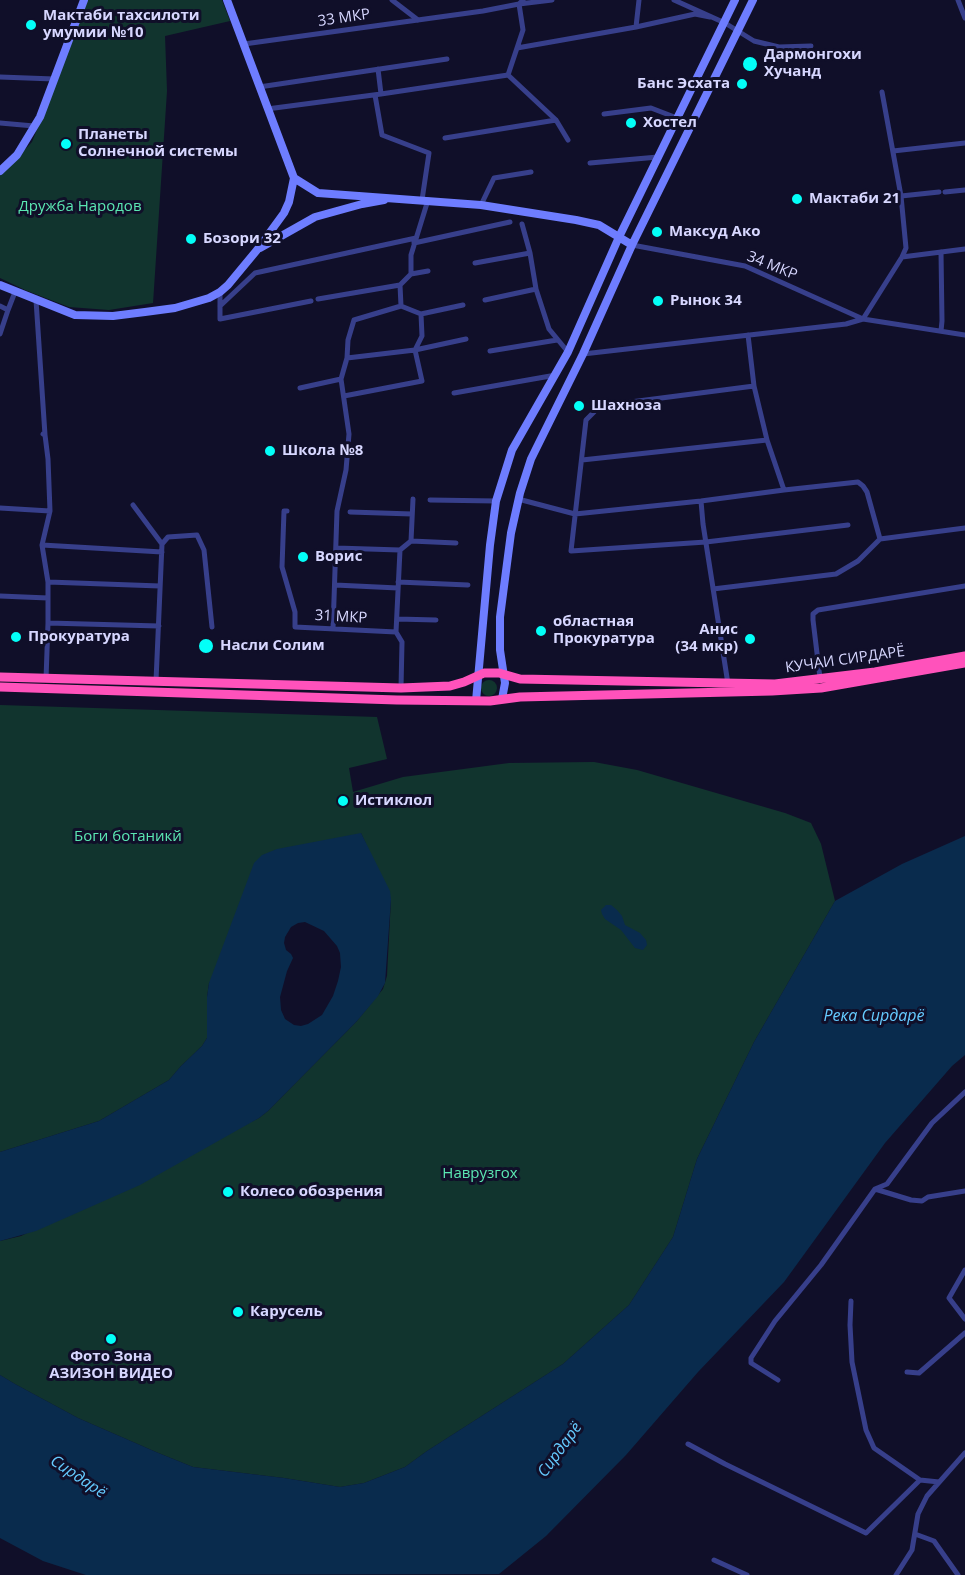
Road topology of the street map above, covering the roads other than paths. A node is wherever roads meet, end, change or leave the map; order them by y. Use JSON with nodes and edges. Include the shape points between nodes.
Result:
{"nodes":[{"id":1,"x":84,"y":0,"type":"edge"},
{"id":2,"x":227,"y":0,"type":"edge"},
{"id":3,"x":392,"y":0,"type":"edge"},
{"id":4,"x":552,"y":0,"type":"edge"},
{"id":5,"x":639,"y":0,"type":"edge"},
{"id":6,"x":674,"y":0,"type":"edge"},
{"id":7,"x":735,"y":0,"type":"edge"},
{"id":8,"x":753,"y":0,"type":"edge"},
{"id":9,"x":958,"y":0,"type":"edge"},
{"id":10,"x":521,"y":2,"type":"edge"},
{"id":11,"x":710,"y":17,"type":"junction"},
{"id":12,"x":965,"y":18,"type":"edge"},
{"id":13,"x":418,"y":20,"type":"junction"},
{"id":14,"x":724,"y":23,"type":"junction"},
{"id":15,"x":636,"y":27,"type":"junction"},
{"id":16,"x":738,"y":32,"type":"junction"},
{"id":17,"x":244,"y":45,"type":"junction"},
{"id":18,"x":811,"y":46,"type":"dead end"},
{"id":19,"x":517,"y":48,"type":"junction"},
{"id":20,"x":447,"y":59,"type":"dead end"},
{"id":21,"x":378,"y":69,"type":"junction"},
{"id":22,"x":508,"y":75,"type":"junction"},
{"id":23,"x":0,"y":77,"type":"edge"},
{"id":24,"x":54,"y":79,"type":"junction"},
{"id":25,"x":259,"y":87,"type":"junction"},
{"id":26,"x":882,"y":92,"type":"dead end"},
{"id":27,"x":378,"y":94,"type":"junction"},
{"id":28,"x":267,"y":109,"type":"junction"},
{"id":29,"x":604,"y":114,"type":"dead end"},
{"id":30,"x":677,"y":118,"type":"junction"},
{"id":31,"x":556,"y":120,"type":"junction"},
{"id":32,"x":0,"y":123,"type":"edge"},
{"id":33,"x":34,"y":126,"type":"junction"},
{"id":34,"x":445,"y":138,"type":"dead end"},
{"id":35,"x":568,"y":140,"type":"dead end"},
{"id":36,"x":965,"y":143,"type":"edge"},
{"id":37,"x":892,"y":150,"type":"junction"},
{"id":38,"x":658,"y":157,"type":"junction"},
{"id":39,"x":590,"y":163,"type":"dead end"},
{"id":40,"x":0,"y":171,"type":"edge"},
{"id":41,"x":531,"y":172,"type":"dead end"},
{"id":42,"x":294,"y":178,"type":"junction"},
{"id":43,"x":965,"y":190,"type":"edge"},
{"id":44,"x":901,"y":196,"type":"junction"},
{"id":45,"x":425,"y":200,"type":"junction"},
{"id":46,"x":481,"y":205,"type":"junction"},
{"id":47,"x":510,"y":222,"type":"dead end"},
{"id":48,"x":522,"y":224,"type":"dead end"},
{"id":49,"x":619,"y":237,"type":"junction"},
{"id":50,"x":415,"y":241,"type":"junction"},
{"id":51,"x":632,"y":245,"type":"junction"},
{"id":52,"x":965,"y":249,"type":"edge"},
{"id":53,"x":257,"y":250,"type":"junction"},
{"id":54,"x":941,"y":252,"type":"junction"},
{"id":55,"x":530,"y":253,"type":"junction"},
{"id":56,"x":902,"y":257,"type":"junction"},
{"id":57,"x":475,"y":263,"type":"dead end"},
{"id":58,"x":428,"y":271,"type":"dead end"},
{"id":59,"x":411,"y":274,"type":"junction"},
{"id":60,"x":0,"y":285,"type":"edge"},
{"id":61,"x":400,"y":285,"type":"junction"},
{"id":62,"x":536,"y":289,"type":"junction"},
{"id":63,"x":15,"y":291,"type":"junction"},
{"id":64,"x":220,"y":292,"type":"junction"},
{"id":65,"x":318,"y":299,"type":"dead end"},
{"id":66,"x":36,"y":300,"type":"junction"},
{"id":67,"x":485,"y":300,"type":"dead end"},
{"id":68,"x":311,"y":301,"type":"dead end"},
{"id":69,"x":463,"y":305,"type":"dead end"},
{"id":70,"x":0,"y":306,"type":"edge"},
{"id":71,"x":220,"y":306,"type":"junction"},
{"id":72,"x":401,"y":306,"type":"junction"},
{"id":73,"x":8,"y":310,"type":"junction"},
{"id":74,"x":421,"y":314,"type":"junction"},
{"id":75,"x":863,"y":319,"type":"junction"},
{"id":76,"x":941,"y":331,"type":"junction"},
{"id":77,"x":0,"y":334,"type":"edge"},
{"id":78,"x":748,"y":335,"type":"junction"},
{"id":79,"x":965,"y":335,"type":"edge"},
{"id":80,"x":466,"y":339,"type":"dead end"},
{"id":81,"x":557,"y":340,"type":"junction"},
{"id":82,"x":415,"y":350,"type":"junction"},
{"id":83,"x":489,"y":351,"type":"dead end"},
{"id":84,"x":568,"y":352,"type":"junction"},
{"id":85,"x":583,"y":354,"type":"junction"},
{"id":86,"x":347,"y":358,"type":"junction"},
{"id":87,"x":556,"y":375,"type":"junction"},
{"id":88,"x":341,"y":379,"type":"junction"},
{"id":89,"x":754,"y":386,"type":"junction"},
{"id":90,"x":300,"y":388,"type":"dead end"},
{"id":91,"x":454,"y":393,"type":"dead end"},
{"id":92,"x":344,"y":396,"type":"junction"},
{"id":93,"x":767,"y":440,"type":"junction"},
{"id":94,"x":582,"y":460,"type":"junction"},
{"id":95,"x":784,"y":490,"type":"junction"},
{"id":96,"x":413,"y":499,"type":"dead end"},
{"id":97,"x":518,"y":499,"type":"junction"},
{"id":98,"x":430,"y":500,"type":"dead end"},
{"id":99,"x":496,"y":501,"type":"junction"},
{"id":100,"x":701,"y":501,"type":"junction"},
{"id":101,"x":133,"y":505,"type":"dead end"},
{"id":102,"x":0,"y":508,"type":"edge"},
{"id":103,"x":50,"y":511,"type":"junction"},
{"id":104,"x":286,"y":511,"type":"dead end"},
{"id":105,"x":350,"y":512,"type":"dead end"},
{"id":106,"x":412,"y":514,"type":"junction"},
{"id":107,"x":575,"y":514,"type":"junction"},
{"id":108,"x":848,"y":525,"type":"dead end"},
{"id":109,"x":965,"y":528,"type":"edge"},
{"id":110,"x":880,"y":539,"type":"junction"},
{"id":111,"x":411,"y":541,"type":"junction"},
{"id":112,"x":706,"y":542,"type":"junction"},
{"id":113,"x":162,"y":543,"type":"junction"},
{"id":114,"x":456,"y":543,"type":"dead end"},
{"id":115,"x":42,"y":545,"type":"junction"},
{"id":116,"x":336,"y":548,"type":"junction"},
{"id":117,"x":400,"y":550,"type":"junction"},
{"id":118,"x":162,"y":552,"type":"junction"},
{"id":119,"x":48,"y":582,"type":"junction"},
{"id":120,"x":335,"y":585,"type":"junction"},
{"id":121,"x":398,"y":585,"type":"junction"},
{"id":122,"x":468,"y":585,"type":"dead end"},
{"id":123,"x":160,"y":586,"type":"junction"},
{"id":124,"x":965,"y":586,"type":"edge"},
{"id":125,"x":713,"y":589,"type":"junction"},
{"id":126,"x":0,"y":596,"type":"edge"},
{"id":127,"x":48,"y":598,"type":"junction"},
{"id":128,"x":397,"y":618,"type":"junction"},
{"id":129,"x":436,"y":620,"type":"dead end"},
{"id":130,"x":48,"y":623,"type":"junction"},
{"id":131,"x":159,"y":626,"type":"junction"},
{"id":132,"x":212,"y":627,"type":"dead end"},
{"id":133,"x":333,"y":629,"type":"junction"},
{"id":134,"x":396,"y":632,"type":"junction"},
{"id":135,"x":965,"y":656,"type":"edge"},
{"id":136,"x":965,"y":663,"type":"edge"},
{"id":137,"x":504,"y":675,"type":"junction"},
{"id":138,"x":478,"y":676,"type":"junction"},
{"id":139,"x":0,"y":677,"type":"edge"},
{"id":140,"x":46,"y":679,"type":"junction"},
{"id":141,"x":820,"y":680,"type":"junction"},
{"id":142,"x":156,"y":681,"type":"junction"},
{"id":143,"x":0,"y":687,"type":"edge"},
{"id":144,"x":401,"y":688,"type":"junction"},
{"id":145,"x":729,"y":688,"type":"junction"},
{"id":146,"x":502,"y":699,"type":"junction"},
{"id":147,"x":476,"y":701,"type":"junction"},
{"id":148,"x":965,"y":1092,"type":"edge"},
{"id":149,"x":875,"y":1189,"type":"junction"},
{"id":150,"x":965,"y":1191,"type":"edge"},
{"id":151,"x":965,"y":1270,"type":"edge"},
{"id":152,"x":851,"y":1301,"type":"dead end"},
{"id":153,"x":965,"y":1319,"type":"edge"},
{"id":154,"x":965,"y":1333,"type":"edge"},
{"id":155,"x":907,"y":1372,"type":"dead end"},
{"id":156,"x":778,"y":1380,"type":"dead end"},
{"id":157,"x":688,"y":1444,"type":"dead end"},
{"id":158,"x":965,"y":1453,"type":"edge"},
{"id":159,"x":920,"y":1480,"type":"junction"},
{"id":160,"x":939,"y":1482,"type":"junction"},
{"id":161,"x":915,"y":1534,"type":"junction"},
{"id":162,"x":714,"y":1560,"type":"dead end"},
{"id":163,"x":747,"y":1575,"type":"edge"},
{"id":164,"x":896,"y":1575,"type":"edge"},
{"id":165,"x":958,"y":1575,"type":"edge"}],
"edges":[{"from":1,"to":24,"type":"main road"},
{"from":2,"to":17,"type":"main road"},
{"from":3,"to":13,"type":"street"},
{"from":4,"to":10,"type":"street","name":"33 МКР"},
{"from":5,"to":15,"type":"street"},
{"from":6,"to":11,"type":"street"},
{"from":7,"to":14,"type":"main road"},
{"from":8,"to":16,"type":"main road"},
{"from":9,"to":12,"type":"street"},
{"from":10,"to":13,"type":"street","name":"33 МКР"},
{"from":10,"to":19,"type":"street","via":[[523,30]]},
{"from":11,"to":14,"type":"street"},
{"from":11,"to":15,"type":"street","via":[[695,14]]},
{"from":13,"to":17,"type":"street","name":"33 МКР"},
{"from":14,"to":16,"type":"street"},
{"from":14,"to":30,"type":"main road"},
{"from":15,"to":19,"type":"street"},
{"from":16,"to":18,"type":"street","via":[[779,47]]},
{"from":16,"to":51,"type":"main road"},
{"from":17,"to":25,"type":"main road"},
{"from":19,"to":22,"type":"street"},
{"from":20,"to":21,"type":"street"},
{"from":21,"to":25,"type":"street"},
{"from":21,"to":27,"type":"street"},
{"from":22,"to":27,"type":"street"},
{"from":22,"to":31,"type":"street"},
{"from":23,"to":24,"type":"street"},
{"from":24,"to":33,"type":"main road"},
{"from":25,"to":28,"type":"main road"},
{"from":26,"to":37,"type":"street"},
{"from":27,"to":28,"type":"street"},
{"from":27,"to":45,"type":"street","via":[[382,135],[429,153]]},
{"from":28,"to":42,"type":"main road"},
{"from":29,"to":30,"type":"street","via":[[651,108]]},
{"from":30,"to":38,"type":"main road"},
{"from":31,"to":34,"type":"street"},
{"from":31,"to":35,"type":"street"},
{"from":32,"to":33,"type":"street"},
{"from":33,"to":40,"type":"main road","via":[[17,155]]},
{"from":36,"to":37,"type":"street"},
{"from":37,"to":44,"type":"street"},
{"from":38,"to":39,"type":"street"},
{"from":38,"to":49,"type":"main road"},
{"from":41,"to":46,"type":"street","via":[[494,178]]},
{"from":42,"to":45,"type":"main road","via":[[318,193]]},
{"from":42,"to":53,"type":"main road","via":[[284,213]]},
{"from":43,"to":44,"type":"street"},
{"from":44,"to":56,"type":"street","via":[[906,248]]},
{"from":45,"to":46,"type":"main road"},
{"from":45,"to":50,"type":"street"},
{"from":45,"to":53,"type":"main road","via":[[381,201],[315,217]]},
{"from":46,"to":49,"type":"main road","via":[[599,225]]},
{"from":47,"to":50,"type":"street"},
{"from":48,"to":55,"type":"street"},
{"from":49,"to":51,"type":"main road"},
{"from":49,"to":84,"type":"main road"},
{"from":50,"to":59,"type":"street"},
{"from":50,"to":71,"type":"street","via":[[255,273]]},
{"from":51,"to":75,"type":"street","name":"34 МКР","via":[[745,266]]},
{"from":51,"to":85,"type":"main road"},
{"from":52,"to":54,"type":"street"},
{"from":53,"to":64,"type":"main road"},
{"from":54,"to":56,"type":"street"},
{"from":54,"to":76,"type":"street"},
{"from":55,"to":57,"type":"street"},
{"from":55,"to":62,"type":"street"},
{"from":56,"to":75,"type":"street"},
{"from":58,"to":59,"type":"street"},
{"from":59,"to":61,"type":"street"},
{"from":60,"to":63,"type":"main road"},
{"from":61,"to":65,"type":"street"},
{"from":61,"to":72,"type":"street"},
{"from":62,"to":67,"type":"street"},
{"from":62,"to":81,"type":"street","via":[[549,329]]},
{"from":63,"to":66,"type":"main road"},
{"from":63,"to":73,"type":"street"},
{"from":64,"to":66,"type":"main road","via":[[175,308],[113,316],[75,315]]},
{"from":64,"to":71,"type":"street"},
{"from":66,"to":103,"type":"street"},
{"from":68,"to":71,"type":"street","via":[[220,319]]},
{"from":69,"to":74,"type":"street"},
{"from":70,"to":73,"type":"street"},
{"from":72,"to":74,"type":"street"},
{"from":72,"to":86,"type":"street","via":[[354,320]]},
{"from":73,"to":77,"type":"street"},
{"from":74,"to":82,"type":"street","via":[[422,336]]},
{"from":75,"to":76,"type":"street","name":"34 МКР"},
{"from":75,"to":78,"type":"street","name":"34 МКР"},
{"from":76,"to":79,"type":"street","name":"34 МКР"},
{"from":78,"to":85,"type":"street","name":"34 МКР"},
{"from":78,"to":89,"type":"street"},
{"from":80,"to":82,"type":"street"},
{"from":81,"to":83,"type":"street"},
{"from":81,"to":84,"type":"street"},
{"from":82,"to":86,"type":"street"},
{"from":82,"to":92,"type":"street","via":[[422,381]]},
{"from":84,"to":87,"type":"main road"},
{"from":85,"to":97,"type":"main road","via":[[531,459]]},
{"from":86,"to":88,"type":"street"},
{"from":87,"to":91,"type":"street"},
{"from":87,"to":99,"type":"main road","via":[[512,450]]},
{"from":88,"to":90,"type":"street"},
{"from":88,"to":92,"type":"street"},
{"from":89,"to":93,"type":"street"},
{"from":89,"to":94,"type":"street","via":[[615,404],[595,411],[586,420]]},
{"from":92,"to":116,"type":"street","via":[[349,434],[337,511]]},
{"from":93,"to":94,"type":"street"},
{"from":93,"to":95,"type":"street"},
{"from":94,"to":107,"type":"street"},
{"from":95,"to":100,"type":"street"},
{"from":95,"to":110,"type":"street","via":[[858,482],[867,492]]},
{"from":96,"to":106,"type":"street"},
{"from":97,"to":107,"type":"street"},
{"from":97,"to":137,"type":"main road","via":[[500,617]]},
{"from":98,"to":99,"type":"street"},
{"from":99,"to":138,"type":"main road"},
{"from":100,"to":107,"type":"street"},
{"from":100,"to":112,"type":"street"},
{"from":101,"to":113,"type":"street"},
{"from":102,"to":103,"type":"street"},
{"from":103,"to":115,"type":"street"},
{"from":104,"to":133,"type":"street","name":"31 МКР","via":[[282,567],[295,612],[295,627]]},
{"from":105,"to":106,"type":"street"},
{"from":106,"to":111,"type":"street"},
{"from":107,"to":112,"type":"street","via":[[571,551]]},
{"from":108,"to":112,"type":"street"},
{"from":109,"to":110,"type":"street"},
{"from":110,"to":125,"type":"street","via":[[858,561],[836,574]]},
{"from":111,"to":114,"type":"street"},
{"from":111,"to":117,"type":"street"},
{"from":112,"to":125,"type":"street"},
{"from":113,"to":118,"type":"street"},
{"from":113,"to":132,"type":"street","via":[[168,537],[197,535],[204,550]]},
{"from":115,"to":118,"type":"street"},
{"from":115,"to":119,"type":"street"},
{"from":116,"to":117,"type":"street"},
{"from":116,"to":120,"type":"street"},
{"from":117,"to":121,"type":"street"},
{"from":118,"to":123,"type":"street"},
{"from":119,"to":123,"type":"street"},
{"from":119,"to":127,"type":"street"},
{"from":120,"to":121,"type":"street"},
{"from":120,"to":133,"type":"street"},
{"from":121,"to":122,"type":"street"},
{"from":121,"to":128,"type":"street"},
{"from":123,"to":131,"type":"street"},
{"from":124,"to":141,"type":"street","via":[[818,609],[813,620]]},
{"from":125,"to":145,"type":"street"},
{"from":126,"to":127,"type":"street"},
{"from":127,"to":130,"type":"street"},
{"from":128,"to":129,"type":"street"},
{"from":128,"to":134,"type":"street"},
{"from":130,"to":131,"type":"street"},
{"from":130,"to":140,"type":"street"},
{"from":131,"to":142,"type":"street"},
{"from":133,"to":134,"type":"street","name":"31 МКР"},
{"from":134,"to":144,"type":"street","via":[[402,642]]},
{"from":135,"to":141,"type":"highway","name":"КУЧАИ СИРДАРЁ"},
{"from":136,"to":145,"type":"highway","via":[[821,688]]},
{"from":137,"to":138,"type":"highway"},
{"from":137,"to":145,"type":"highway","via":[[520,679]]},
{"from":137,"to":146,"type":"main road"},
{"from":138,"to":144,"type":"highway","via":[[450,686]]},
{"from":138,"to":147,"type":"main road"},
{"from":139,"to":140,"type":"highway"},
{"from":140,"to":142,"type":"highway"},
{"from":141,"to":145,"type":"highway","name":"КУЧАИ СИРДАРЁ"},
{"from":142,"to":144,"type":"highway"},
{"from":143,"to":147,"type":"highway"},
{"from":145,"to":146,"type":"highway"},
{"from":146,"to":147,"type":"highway"},
{"from":148,"to":149,"type":"street","via":[[932,1124],[887,1184]]},
{"from":149,"to":150,"type":"street","via":[[922,1201]]},
{"from":149,"to":156,"type":"street","via":[[751,1358],[752,1363]]},
{"from":151,"to":153,"type":"street","via":[[949,1298]]},
{"from":152,"to":159,"type":"street","via":[[852,1362],[866,1430],[874,1448]]},
{"from":154,"to":155,"type":"street","via":[[919,1373]]},
{"from":157,"to":159,"type":"street","via":[[866,1533]]},
{"from":158,"to":160,"type":"street"},
{"from":159,"to":160,"type":"street"},
{"from":160,"to":161,"type":"street","via":[[918,1514]]},
{"from":161,"to":164,"type":"street","via":[[912,1550]]},
{"from":161,"to":165,"type":"street","via":[[934,1541]]},
{"from":162,"to":163,"type":"street"}]}
